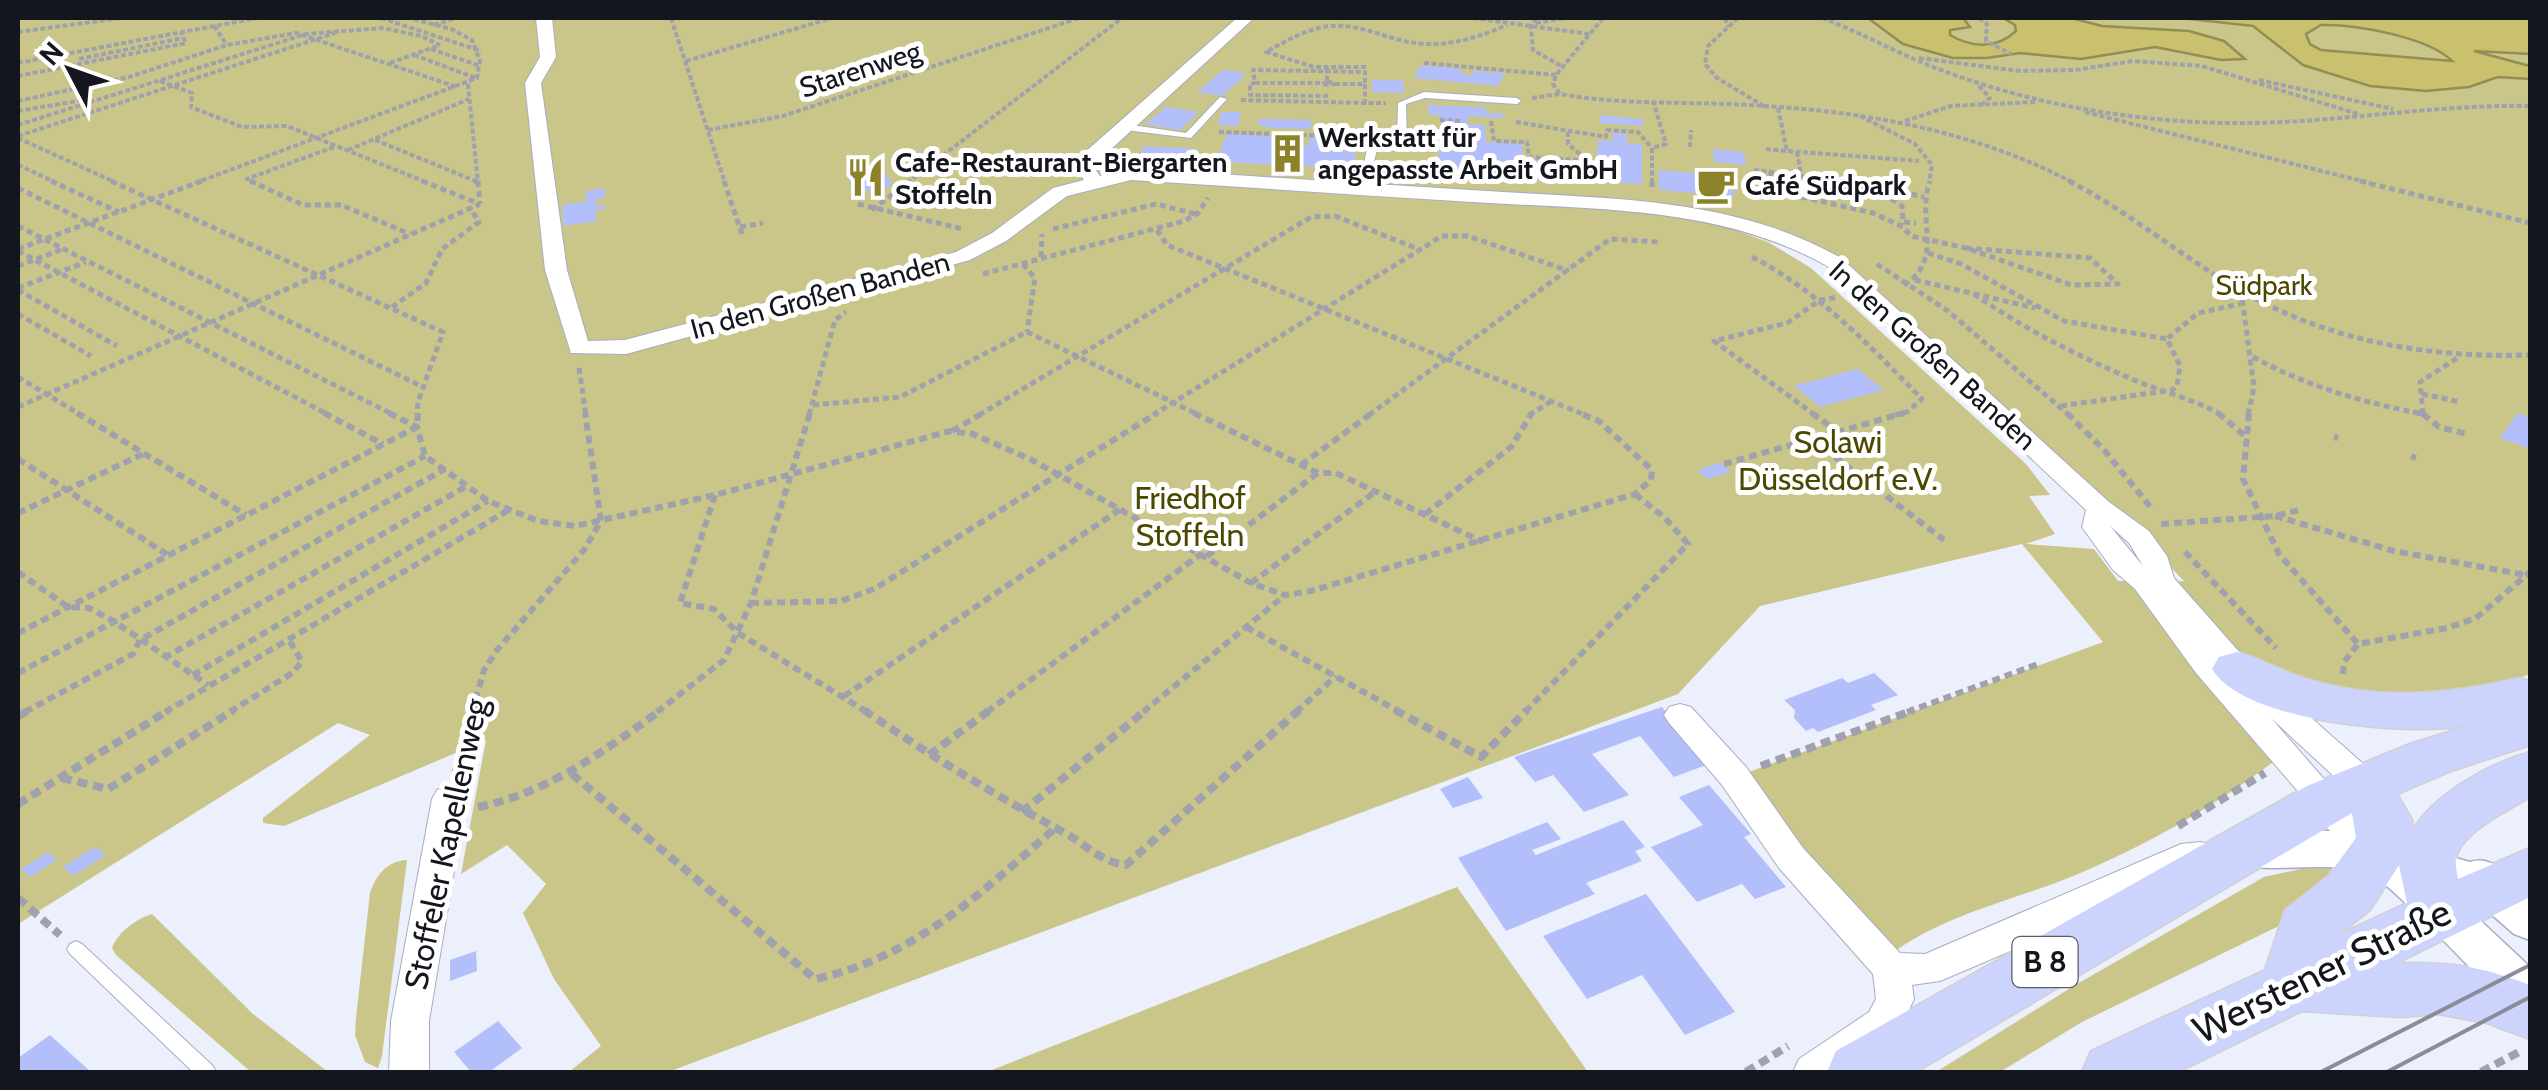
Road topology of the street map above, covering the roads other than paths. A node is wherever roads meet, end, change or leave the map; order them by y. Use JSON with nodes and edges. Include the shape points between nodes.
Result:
{"nodes":[{"id":1,"x":544,"y":18,"type":"edge"},
{"id":2,"x":1246,"y":18,"type":"edge"},
{"id":3,"x":1223,"y":100,"type":"road end"},
{"id":4,"x":1517,"y":100,"type":"dead end"},
{"id":5,"x":1125,"y":127,"type":"junction"},
{"id":6,"x":1094,"y":181,"type":"junction"},
{"id":7,"x":1363,"y":190,"type":"junction"},
{"id":8,"x":2100,"y":508,"type":"junction"},
{"id":9,"x":2152,"y":581,"type":"junction"},
{"id":10,"x":2260,"y":662,"type":"junction"},
{"id":11,"x":2530,"y":700,"type":"edge"},
{"id":12,"x":1680,"y":715,"type":"dead end"},
{"id":13,"x":2530,"y":726,"type":"edge"},
{"id":14,"x":2530,"y":772,"type":"edge"},
{"id":15,"x":2345,"y":793,"type":"junction"},
{"id":16,"x":448,"y":806,"type":"road end"},
{"id":17,"x":2233,"y":854,"type":"junction"},
{"id":18,"x":2420,"y":869,"type":"junction"},
{"id":19,"x":2518,"y":893,"type":"edge"},
{"id":20,"x":76,"y":949,"type":"road end"},
{"id":21,"x":1892,"y":968,"type":"junction"},
{"id":22,"x":2292,"y":984,"type":"junction"},
{"id":23,"x":2530,"y":997,"type":"edge"},
{"id":24,"x":2530,"y":1029,"type":"edge"},
{"id":25,"x":206,"y":1072,"type":"edge"},
{"id":26,"x":409,"y":1072,"type":"edge"},
{"id":27,"x":1813,"y":1072,"type":"edge"},
{"id":28,"x":1859,"y":1072,"type":"edge"},
{"id":29,"x":2114,"y":1072,"type":"edge"}],
"edges":[{"from":1,"to":6,"type":"street","name":"In den Großen Banden","via":[[548,57],[533,83],[556,270],[575,342],[586,350],[626,347],[946,262],[999,237],[1051,197]]},
{"from":2,"to":5,"type":"street"},
{"from":3,"to":5,"type":"lane","via":[[1188,136]]},
{"from":4,"to":7,"type":"lane","via":[[1424,95],[1402,103],[1402,142],[1374,141]]},
{"from":5,"to":6,"type":"street","via":[[1084,166]]},
{"from":6,"to":7,"type":"street","name":"In den Großen Banden","via":[[1145,173]]},
{"from":7,"to":8,"type":"street","name":"In den Großen Banden","via":[[1651,208],[1720,218],[1799,242],[1870,292]]},
{"from":8,"to":9,"type":"street","name":"In den Großen Banden","via":[[2096,527],[2123,564]]},
{"from":8,"to":9,"type":"street","name":"In den Großen Banden","via":[[2130,526],[2158,562]]},
{"from":9,"to":10,"type":"street","name":"In den Großen Banden"},
{"from":9,"to":15,"type":"street","name":"In den Großen Banden","via":[[2207,666]]},
{"from":10,"to":11,"type":"main road","via":[[2286,691],[2354,708],[2437,712],[2519,696]]},
{"from":10,"to":15,"type":"street","name":"In den Großen Banden"},
{"from":12,"to":21,"type":"street","via":[[1734,776],[1791,858]]},
{"from":13,"to":15,"type":"main road","number":"B 8"},
{"from":14,"to":18,"type":"main road","via":[[2474,807]]},
{"from":15,"to":17,"type":"main road","number":"B 8"},
{"from":15,"to":18,"type":"main road","via":[[2384,820],[2387,835]]},
{"from":16,"to":26,"type":"street","name":"Stoffeler Kapellenweg","via":[[413,1004]]},
{"from":17,"to":18,"type":"street","via":[[2334,846]]},
{"from":17,"to":21,"type":"street","via":[[2181,858],[1927,970]]},
{"from":17,"to":28,"type":"main road","number":"B 8"},
{"from":18,"to":19,"type":"main road","name":"Werstener Straße"},
{"from":18,"to":22,"type":"main road","name":"Werstener Straße"},
{"from":18,"to":22,"type":"main road","via":[[2349,892],[2306,927]]},
{"from":18,"to":23,"type":"street"},
{"from":20,"to":25,"type":"lane"},
{"from":21,"to":27,"type":"street","via":[[1895,999],[1884,1024]]},
{"from":22,"to":24,"type":"main road","via":[[2438,987],[2490,997]]},
{"from":22,"to":29,"type":"main road","name":"Werstener Straße"}]}
